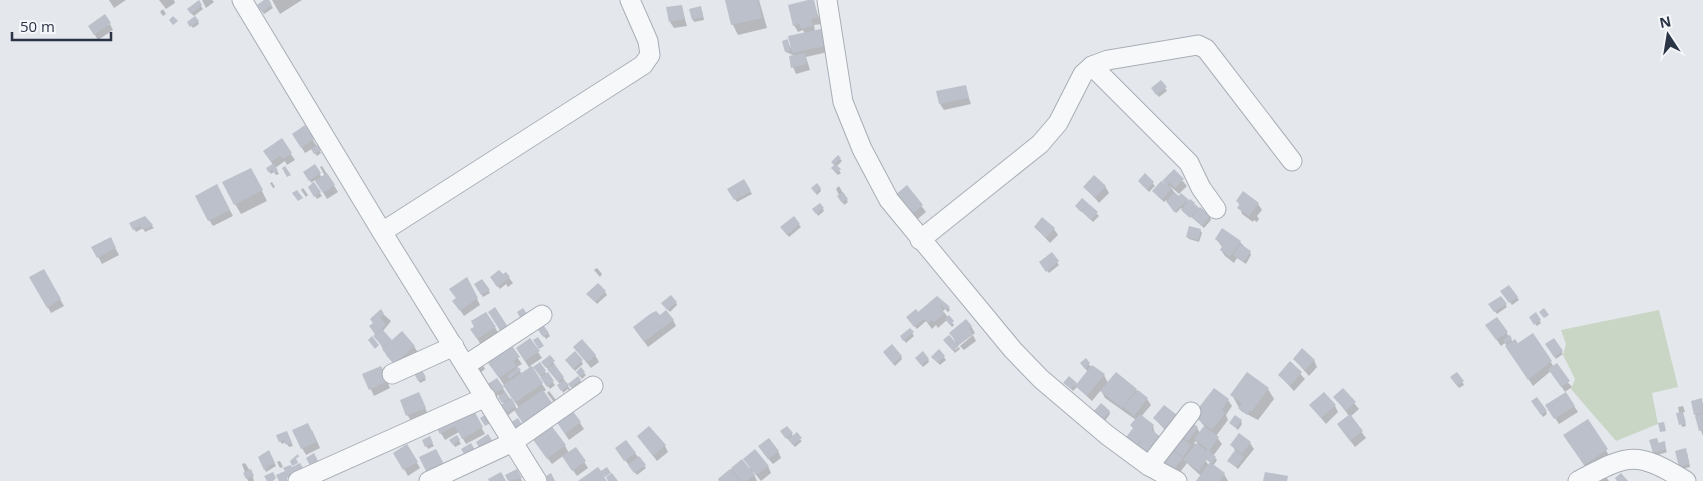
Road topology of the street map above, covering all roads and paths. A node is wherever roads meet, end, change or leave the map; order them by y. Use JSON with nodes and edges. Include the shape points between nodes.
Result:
{"nodes":[{"id":1,"x":242,"y":0,"type":"edge"},
{"id":2,"x":630,"y":0,"type":"edge"},
{"id":3,"x":827,"y":0,"type":"edge"},
{"id":4,"x":1092,"y":66,"type":"junction"},
{"id":5,"x":1292,"y":161,"type":"dead end"},
{"id":6,"x":1216,"y":209,"type":"dead end"},
{"id":7,"x":382,"y":232,"type":"junction"},
{"id":8,"x":920,"y":240,"type":"junction"},
{"id":9,"x":542,"y":315,"type":"dead end"},
{"id":10,"x":454,"y":346,"type":"junction"},
{"id":11,"x":466,"y":365,"type":"junction"},
{"id":12,"x":392,"y":374,"type":"dead end"},
{"id":13,"x":592,"y":386,"type":"dead end"},
{"id":14,"x":486,"y":397,"type":"junction"},
{"id":15,"x":1191,"y":412,"type":"dead end"},
{"id":16,"x":513,"y":442,"type":"junction"},
{"id":17,"x":1149,"y":466,"type":"junction"},
{"id":18,"x":1609,"y":475,"type":"edge"},
{"id":19,"x":1582,"y":480,"type":"edge"},
{"id":20,"x":298,"y":481,"type":"edge"},
{"id":21,"x":429,"y":481,"type":"edge"},
{"id":22,"x":538,"y":481,"type":"edge"},
{"id":23,"x":1177,"y":481,"type":"edge"},
{"id":24,"x":1686,"y":481,"type":"edge"}],
"edges":[{"from":1,"to":7,"type":"street"},
{"from":2,"to":7,"type":"street","via":[[648,41],[650,55],[643,65]]},
{"from":3,"to":8,"type":"street","via":[[846,110],[889,200]]},
{"from":4,"to":5,"type":"street","via":[[1108,60],[1198,45],[1206,49]]},
{"from":4,"to":6,"type":"street","via":[[1189,163]]},
{"from":4,"to":8,"type":"street","via":[[1083,74],[1058,123],[1040,144]]},
{"from":7,"to":10,"type":"street"},
{"from":8,"to":17,"type":"street","via":[[1041,379]]},
{"from":9,"to":11,"type":"street"},
{"from":10,"to":11,"type":"street"},
{"from":10,"to":12,"type":"street"},
{"from":11,"to":14,"type":"street"},
{"from":13,"to":16,"type":"street"},
{"from":14,"to":16,"type":"street"},
{"from":14,"to":20,"type":"street"},
{"from":15,"to":17,"type":"street"},
{"from":16,"to":21,"type":"street"},
{"from":16,"to":22,"type":"street"},
{"from":17,"to":23,"type":"street"},
{"from":18,"to":19,"type":"street"},
{"from":18,"to":24,"type":"street","via":[[1629,458],[1642,459]]}]}
